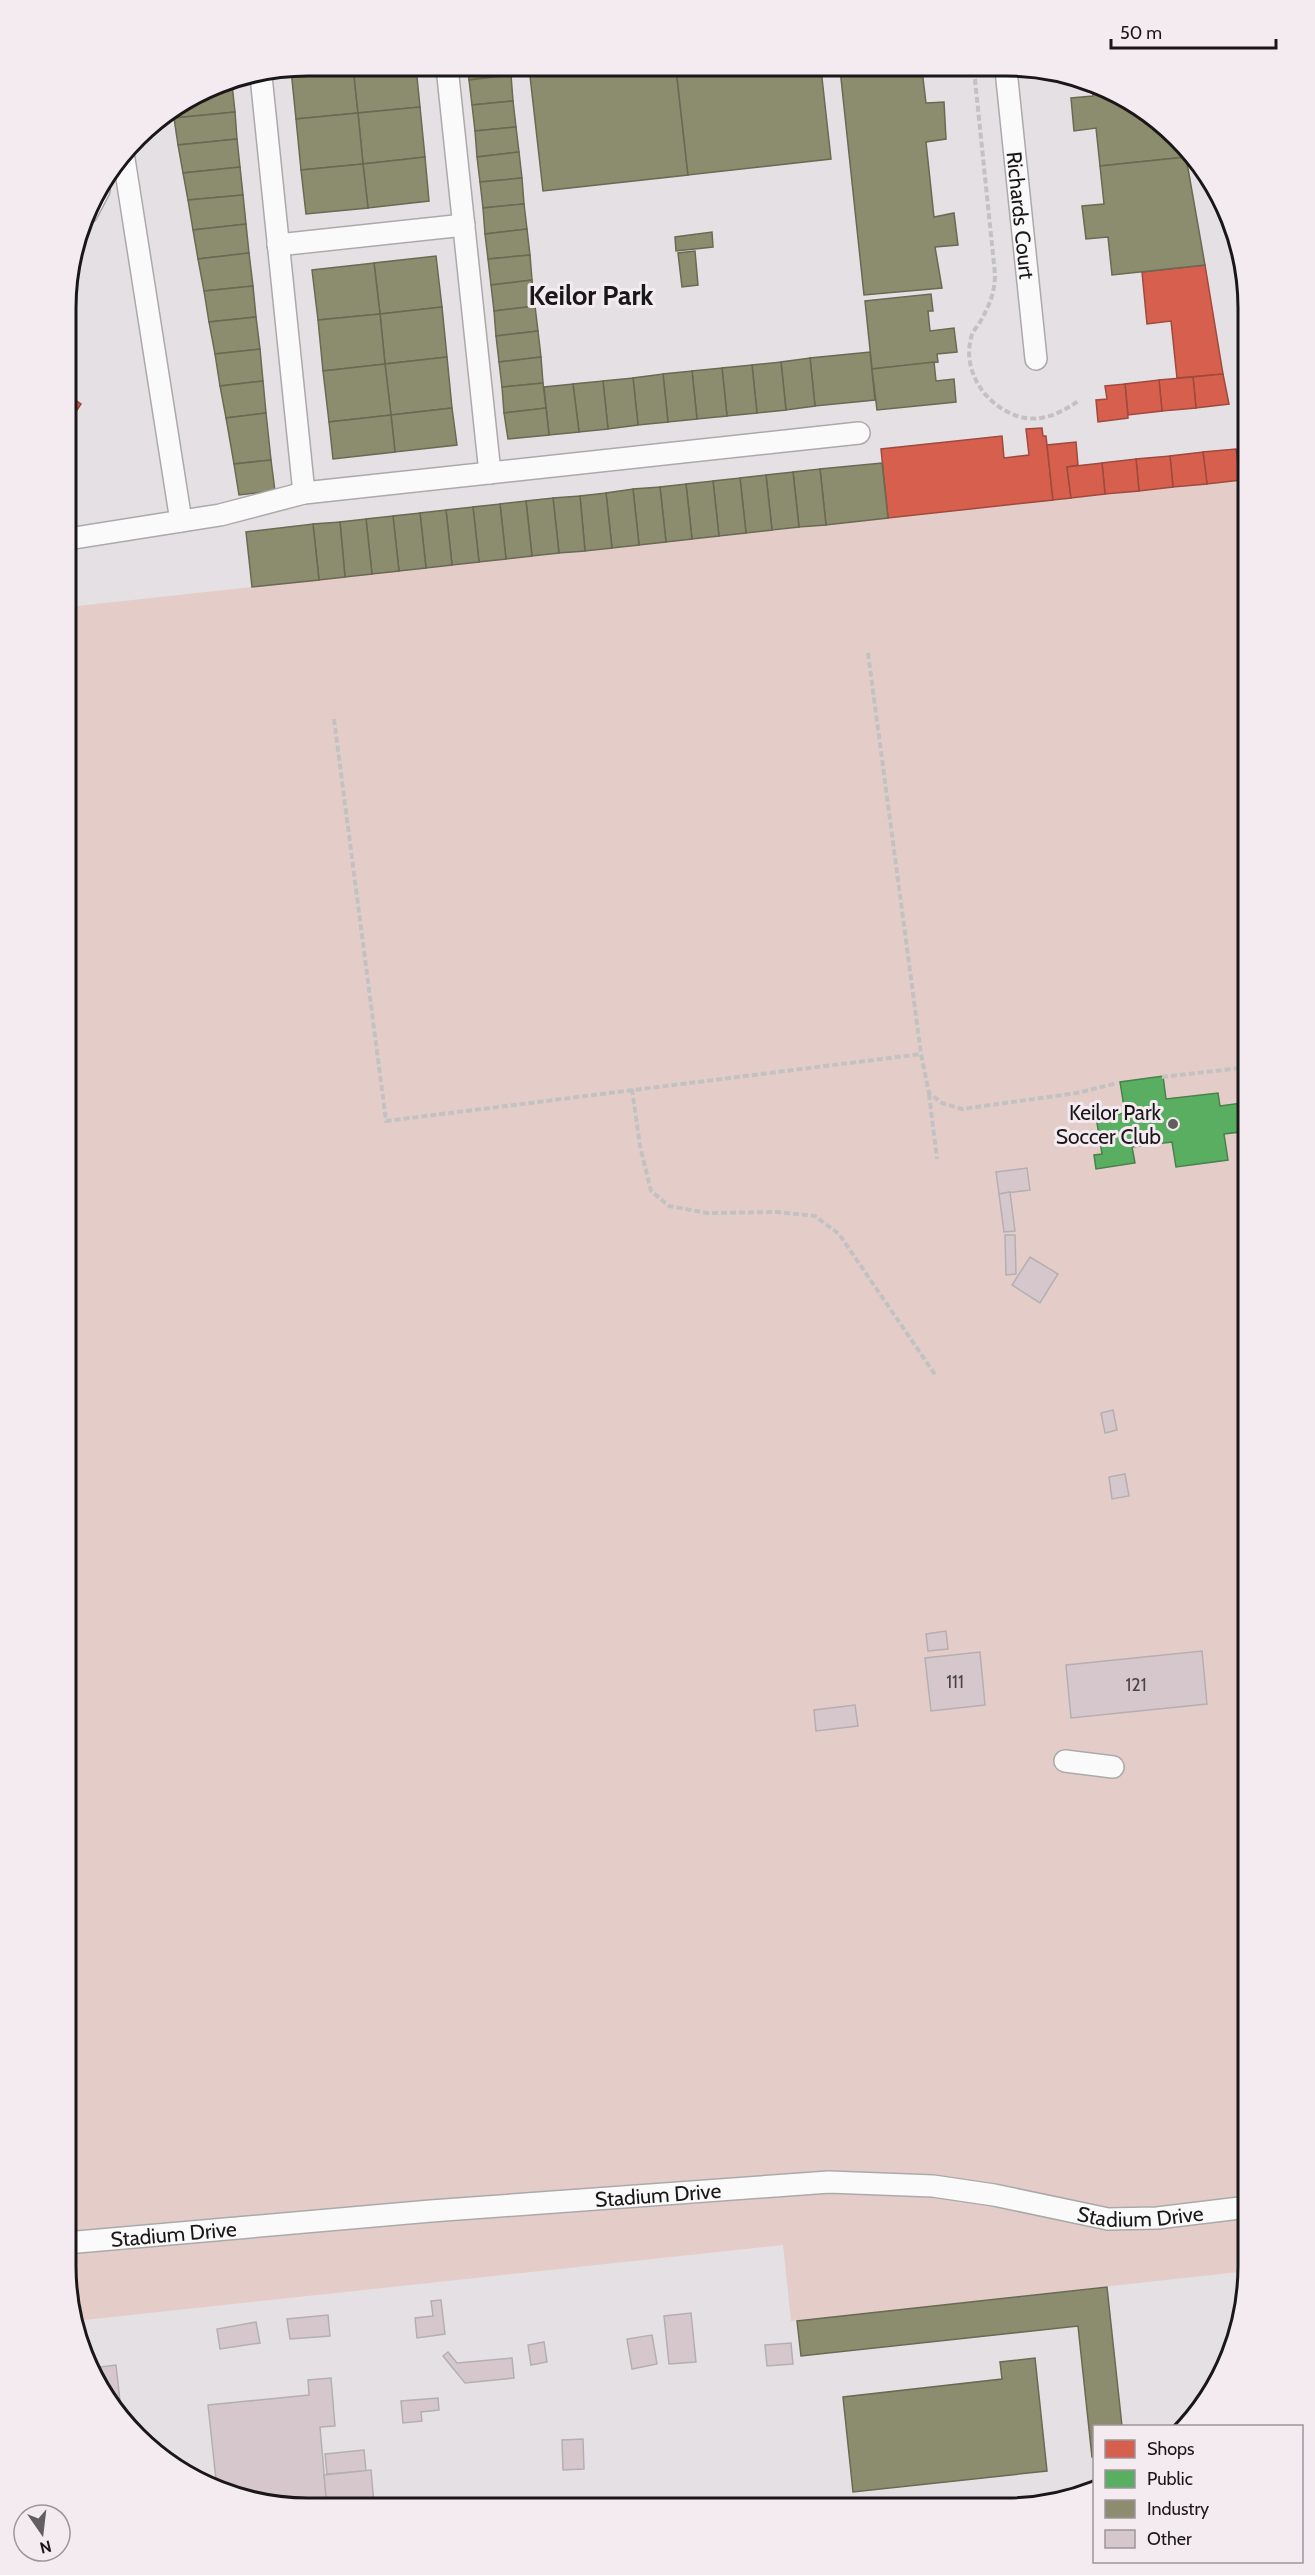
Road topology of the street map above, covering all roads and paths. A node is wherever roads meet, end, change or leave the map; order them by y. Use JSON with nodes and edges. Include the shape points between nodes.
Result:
{"nodes":[{"id":1,"x":448,"y":76,"type":"edge"},
{"id":2,"x":975,"y":76,"type":"edge"},
{"id":3,"x":1007,"y":76,"type":"edge"},
{"id":4,"x":262,"y":81,"type":"edge"},
{"id":5,"x":125,"y":167,"type":"edge"},
{"id":6,"x":464,"y":225,"type":"junction"},
{"id":7,"x":278,"y":244,"type":"junction"},
{"id":8,"x":1036,"y":359,"type":"dead end"},
{"id":9,"x":1078,"y":401,"type":"dead end"},
{"id":10,"x":859,"y":433,"type":"dead end"},
{"id":11,"x":490,"y":473,"type":"junction"},
{"id":12,"x":304,"y":493,"type":"junction"},
{"id":13,"x":181,"y":521,"type":"junction"},
{"id":14,"x":76,"y":538,"type":"edge"},
{"id":15,"x":867,"y":653,"type":"dead end"},
{"id":16,"x":334,"y":719,"type":"dead end"},
{"id":17,"x":921,"y":1054,"type":"junction"},
{"id":18,"x":1238,"y":1067,"type":"edge"},
{"id":19,"x":1162,"y":1077,"type":"dead end"},
{"id":20,"x":1117,"y":1083,"type":"dead end"},
{"id":21,"x":632,"y":1089,"type":"junction"},
{"id":22,"x":929,"y":1093,"type":"junction"},
{"id":23,"x":938,"y":1159,"type":"dead end"},
{"id":24,"x":936,"y":1376,"type":"dead end"},
{"id":25,"x":1065,"y":1761,"type":"dead end"},
{"id":26,"x":1113,"y":1767,"type":"dead end"},
{"id":27,"x":1238,"y":2208,"type":"edge"},
{"id":28,"x":76,"y":2242,"type":"edge"}],
"edges":[{"from":1,"to":6,"type":"street"},
{"from":2,"to":9,"type":"path","via":[[995,291],[971,335],[968,356],[985,397],[1021,419],[1038,420],[1064,411]]},
{"from":3,"to":8,"type":"street","name":"Richards Court"},
{"from":4,"to":7,"type":"street"},
{"from":5,"to":13,"type":"street"},
{"from":6,"to":7,"type":"street"},
{"from":6,"to":11,"type":"street"},
{"from":7,"to":12,"type":"street"},
{"from":10,"to":11,"type":"street"},
{"from":11,"to":12,"type":"street"},
{"from":12,"to":13,"type":"street"},
{"from":13,"to":14,"type":"street"},
{"from":15,"to":17,"type":"path"},
{"from":16,"to":21,"type":"path","via":[[386,1121]]},
{"from":17,"to":21,"type":"path"},
{"from":17,"to":22,"type":"path"},
{"from":18,"to":19,"type":"path"},
{"from":20,"to":22,"type":"path","via":[[1077,1094],[962,1109],[942,1103]]},
{"from":21,"to":24,"type":"path","via":[[651,1191],[669,1206],[707,1213],[815,1216],[839,1234]]},
{"from":22,"to":23,"type":"path"},
{"from":25,"to":26,"type":"street"},
{"from":27,"to":28,"type":"street","name":"Stadium Drive","via":[[1108,2219],[933,2186],[829,2182],[716,2188]]}]}
